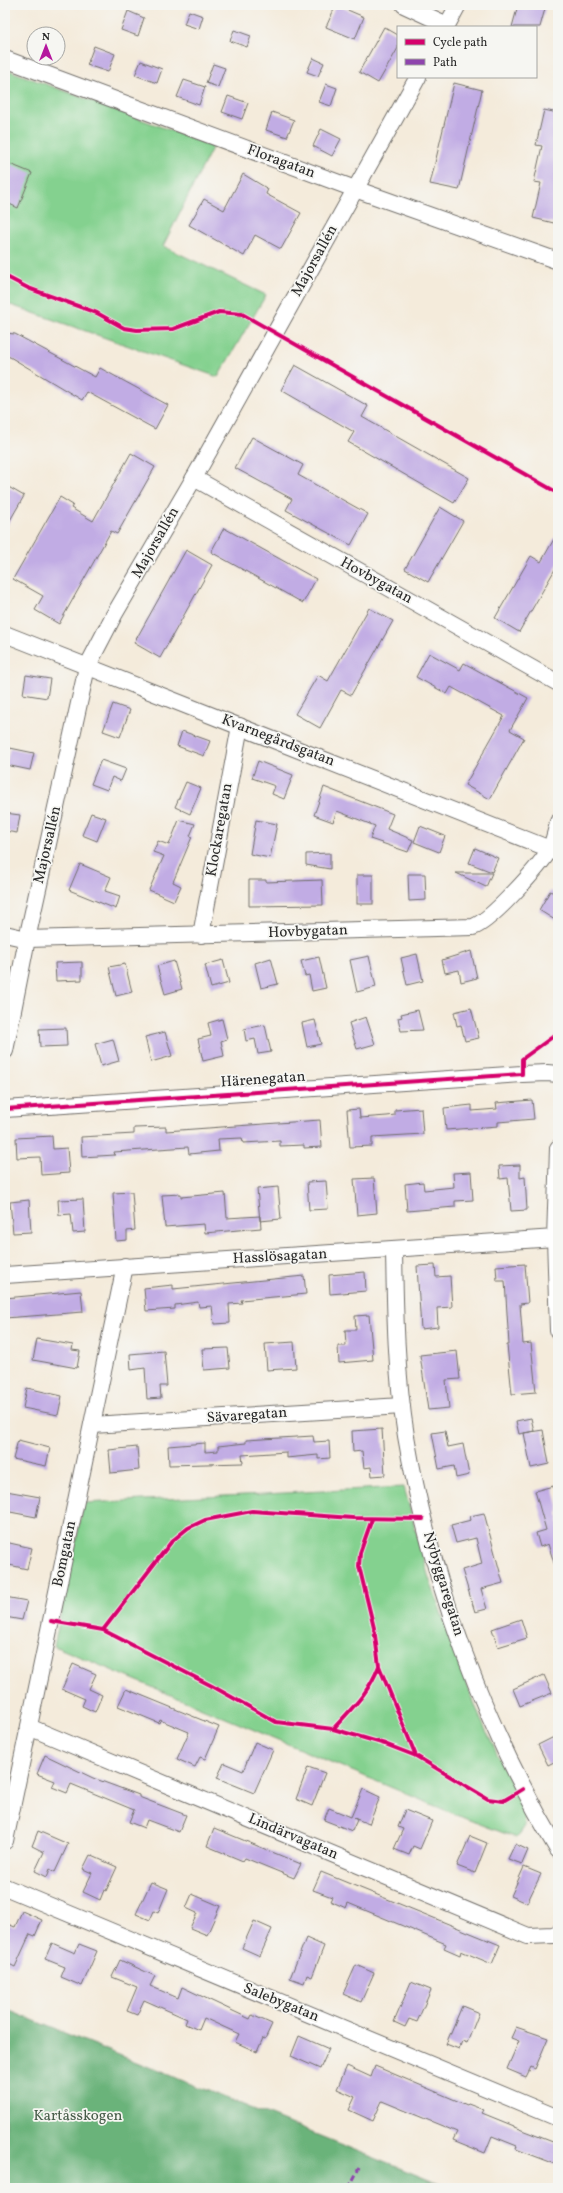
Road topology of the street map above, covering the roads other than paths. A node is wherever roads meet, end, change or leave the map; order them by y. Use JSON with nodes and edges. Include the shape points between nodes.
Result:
{"nodes":[{"id":1,"x":404,"y":5,"type":"edge"},
{"id":2,"x":458,"y":5,"type":"edge"},
{"id":3,"x":447,"y":26,"type":"edge"},
{"id":4,"x":5,"y":59,"type":"edge"},
{"id":5,"x":417,"y":78,"type":"edge"},
{"id":6,"x":355,"y":189,"type":"junction"},
{"id":7,"x":558,"y":261,"type":"edge"},
{"id":8,"x":194,"y":478,"type":"junction"},
{"id":9,"x":5,"y":634,"type":"edge"},
{"id":10,"x":87,"y":667,"type":"junction"},
{"id":11,"x":558,"y":684,"type":"edge"},
{"id":12,"x":240,"y":726,"type":"junction"},
{"id":13,"x":558,"y":822,"type":"edge"},
{"id":14,"x":550,"y":849,"type":"junction"},
{"id":15,"x":5,"y":934,"type":"edge"},
{"id":16,"x":201,"y":935,"type":"junction"},
{"id":17,"x":27,"y":939,"type":"junction"},
{"id":18,"x":5,"y":1051,"type":"edge"},
{"id":19,"x":558,"y":1074,"type":"edge"},
{"id":20,"x":5,"y":1109,"type":"edge"},
{"id":21,"x":558,"y":1148,"type":"edge"},
{"id":22,"x":555,"y":1238,"type":"junction"},
{"id":23,"x":394,"y":1250,"type":"junction"},
{"id":24,"x":125,"y":1266,"type":"junction"},
{"id":25,"x":5,"y":1274,"type":"edge"},
{"id":26,"x":558,"y":1331,"type":"edge"},
{"id":27,"x":402,"y":1406,"type":"junction"},
{"id":28,"x":92,"y":1425,"type":"junction"},
{"id":29,"x":29,"y":1727,"type":"junction"},
{"id":30,"x":5,"y":1841,"type":"edge"},
{"id":31,"x":558,"y":1850,"type":"edge"},
{"id":32,"x":5,"y":1887,"type":"edge"},
{"id":33,"x":558,"y":1933,"type":"edge"},
{"id":34,"x":558,"y":2118,"type":"edge"}],
"edges":[{"from":1,"to":3,"type":"street"},
{"from":2,"to":3,"type":"street"},
{"from":4,"to":6,"type":"street","name":"Floragatan"},
{"from":5,"to":6,"type":"street","name":"Majorsallén"},
{"from":6,"to":7,"type":"street","name":"Floragatan"},
{"from":6,"to":8,"type":"street","name":"Majorsallén"},
{"from":8,"to":10,"type":"street","name":"Majorsallén","via":[[114,614]]},
{"from":8,"to":11,"type":"street","name":"Hovbygatan"},
{"from":9,"to":10,"type":"street","name":"Kvarnegårdsgatan"},
{"from":10,"to":12,"type":"street","name":"Kvarnegårdsgatan"},
{"from":10,"to":17,"type":"street","name":"Majorsallén"},
{"from":12,"to":14,"type":"street","name":"Kvarnegårdsgatan"},
{"from":12,"to":16,"type":"street","name":"Klockaregatan"},
{"from":13,"to":14,"type":"street","name":"Hovbygatan"},
{"from":14,"to":16,"type":"street","name":"Hovbygatan","via":[[492,915],[474,927]]},
{"from":15,"to":17,"type":"street","name":"Hovbygatan"},
{"from":16,"to":17,"type":"street","name":"Hovbygatan"},
{"from":17,"to":18,"type":"street","name":"Majorsallén"},
{"from":19,"to":20,"type":"street","name":"Härenegatan"},
{"from":21,"to":22,"type":"street"},
{"from":22,"to":23,"type":"street","name":"Hasslösagatan"},
{"from":22,"to":26,"type":"street"},
{"from":23,"to":24,"type":"street","name":"Hasslösagatan"},
{"from":23,"to":27,"type":"street","name":"Nybyggaregatan"},
{"from":24,"to":25,"type":"street","name":"Hasslösagatan"},
{"from":24,"to":28,"type":"street","name":"Bomgatan"},
{"from":27,"to":28,"type":"street","name":"Sävaregatan"},
{"from":27,"to":31,"type":"street","name":"Nybyggaregatan","via":[[430,1546],[462,1646],[504,1750]]},
{"from":28,"to":29,"type":"street","name":"Bomgatan"},
{"from":29,"to":30,"type":"street","name":"Bomgatan"},
{"from":29,"to":33,"type":"street","name":"Lindärvagatan","via":[[528,1936],[553,1936]]},
{"from":32,"to":34,"type":"street","name":"Salebygatan"}]}
